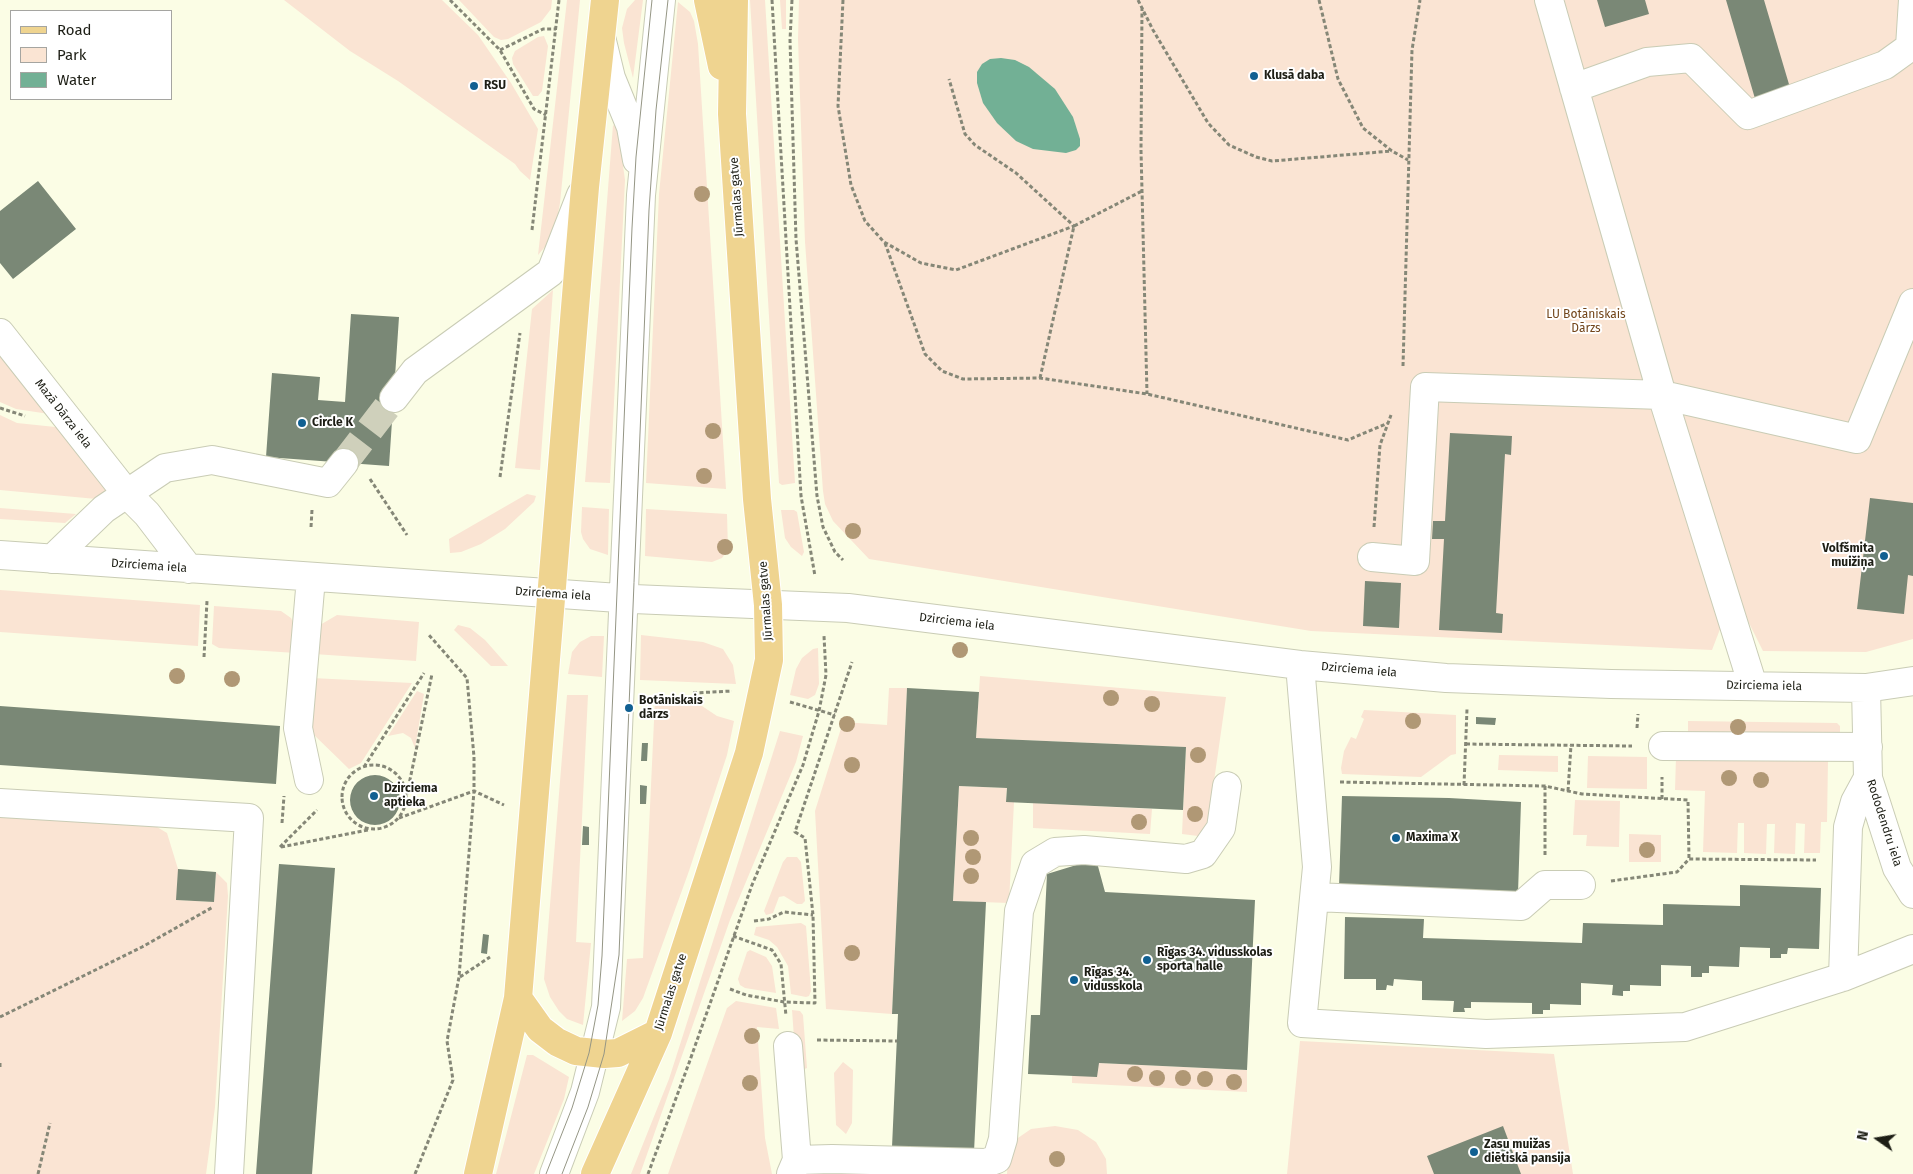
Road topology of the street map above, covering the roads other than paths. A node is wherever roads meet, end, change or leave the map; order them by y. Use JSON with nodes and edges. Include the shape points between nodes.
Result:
{"nodes":[{"id":1,"x":661,"y":0,"type":"edge"},
{"id":2,"x":708,"y":0,"type":"edge"},
{"id":3,"x":734,"y":0,"type":"edge"},
{"id":4,"x":1549,"y":0,"type":"edge"},
{"id":5,"x":1912,"y":0,"type":"edge"},
{"id":6,"x":607,"y":2,"type":"edge"},
{"id":7,"x":601,"y":35,"type":"junction"},
{"id":8,"x":1912,"y":56,"type":"edge"},
{"id":9,"x":1574,"y":88,"type":"junction"},
{"id":10,"x":732,"y":114,"type":"junction"},
{"id":11,"x":585,"y":186,"type":"junction"},
{"id":12,"x":641,"y":195,"type":"junction"},
{"id":13,"x":1913,"y":303,"type":"edge"},
{"id":14,"x":0,"y":333,"type":"edge"},
{"id":15,"x":1662,"y":396,"type":"junction"},
{"id":16,"x":394,"y":398,"type":"tunnel mouth"},
{"id":17,"x":344,"y":463,"type":"tunnel mouth"},
{"id":18,"x":126,"y":494,"type":"junction"},
{"id":19,"x":0,"y":555,"type":"edge"},
{"id":20,"x":1372,"y":557,"type":"road end"},
{"id":21,"x":52,"y":559,"type":"junction"},
{"id":22,"x":199,"y":570,"type":"junction"},
{"id":23,"x":311,"y":578,"type":"junction"},
{"id":24,"x":552,"y":594,"type":"junction"},
{"id":25,"x":625,"y":599,"type":"junction"},
{"id":26,"x":768,"y":605,"type":"junction"},
{"id":27,"x":1300,"y":665,"type":"junction"},
{"id":28,"x":1913,"y":681,"type":"edge"},
{"id":29,"x":1753,"y":686,"type":"junction"},
{"id":30,"x":1866,"y":688,"type":"junction"},
{"id":31,"x":1663,"y":746,"type":"road end"},
{"id":32,"x":1868,"y":747,"type":"junction"},
{"id":33,"x":1868,"y":778,"type":"junction"},
{"id":34,"x":309,"y":780,"type":"dead end"},
{"id":35,"x":1226,"y":786,"type":"dead end"},
{"id":36,"x":0,"y":803,"type":"edge"},
{"id":37,"x":1581,"y":885,"type":"road end"},
{"id":38,"x":1913,"y":894,"type":"edge"},
{"id":39,"x":1315,"y":897,"type":"junction"},
{"id":40,"x":1913,"y":949,"type":"edge"},
{"id":41,"x":1843,"y":976,"type":"junction"},
{"id":42,"x":518,"y":998,"type":"junction"},
{"id":43,"x":658,"y":1033,"type":"junction"},
{"id":44,"x":788,"y":1046,"type":"road end"},
{"id":45,"x":596,"y":1054,"type":"junction"},
{"id":46,"x":498,"y":1091,"type":"junction"},
{"id":47,"x":794,"y":1167,"type":"edge"},
{"id":48,"x":598,"y":1172,"type":"edge"},
{"id":49,"x":229,"y":1174,"type":"edge"},
{"id":50,"x":460,"y":1174,"type":"edge"},
{"id":51,"x":478,"y":1174,"type":"edge"},
{"id":52,"x":554,"y":1174,"type":"edge"}],
"edges":[{"from":1,"to":12,"type":"street"},
{"from":2,"to":10,"type":"main road"},
{"from":3,"to":10,"type":"main road","name":"Jūrmalas gatve"},
{"from":4,"to":9,"type":"street"},
{"from":5,"to":8,"type":"street"},
{"from":6,"to":7,"type":"main road"},
{"from":7,"to":11,"type":"main road"},
{"from":7,"to":12,"type":"street","via":[[608,70],[630,127]]},
{"from":8,"to":9,"type":"street","via":[[1748,115],[1691,58],[1647,62]]},
{"from":9,"to":15,"type":"street"},
{"from":10,"to":26,"type":"main road","name":"Jūrmalas gatve","via":[[757,499]]},
{"from":11,"to":16,"type":"street","via":[[550,272],[415,371]]},
{"from":11,"to":24,"type":"main road"},
{"from":12,"to":25,"type":"street"},
{"from":13,"to":15,"type":"street","via":[[1857,439]]},
{"from":14,"to":18,"type":"street","name":"Mazā Dārza iela"},
{"from":15,"to":20,"type":"street","via":[[1425,387],[1415,561]]},
{"from":15,"to":29,"type":"street"},
{"from":17,"to":18,"type":"street","via":[[328,483],[212,460],[165,468]]},
{"from":18,"to":21,"type":"street"},
{"from":18,"to":22,"type":"street","name":"Mazā Dārza iela"},
{"from":19,"to":21,"type":"street","name":"Dzirciema iela"},
{"from":21,"to":22,"type":"street","name":"Dzirciema iela"},
{"from":22,"to":23,"type":"street","name":"Dzirciema iela"},
{"from":23,"to":24,"type":"street","name":"Dzirciema iela"},
{"from":23,"to":34,"type":"street","via":[[298,728]]},
{"from":24,"to":25,"type":"street","name":"Dzirciema iela"},
{"from":24,"to":42,"type":"main road"},
{"from":25,"to":26,"type":"street","name":"Dzirciema iela"},
{"from":25,"to":45,"type":"street","via":[[606,1007]]},
{"from":26,"to":27,"type":"street","name":"Dzirciema iela","via":[[848,608]]},
{"from":26,"to":43,"type":"main road","name":"Jūrmalas gatve","via":[[769,660],[756,727]]},
{"from":27,"to":29,"type":"street","name":"Dzirciema iela","via":[[1446,678]]},
{"from":27,"to":39,"type":"street","via":[[1318,867]]},
{"from":28,"to":30,"type":"street","name":"Dzirciema iela"},
{"from":29,"to":30,"type":"street","name":"Dzirciema iela"},
{"from":30,"to":32,"type":"street","name":"Rododendru iela"},
{"from":31,"to":32,"type":"street"},
{"from":32,"to":33,"type":"street","name":"Rododendru iela"},
{"from":33,"to":38,"type":"street","name":"Rododendru iela","via":[[1897,868]]},
{"from":33,"to":41,"type":"street","via":[[1855,802],[1848,827]]},
{"from":35,"to":47,"type":"street","via":[[1221,828],[1204,854],[1186,858],[1084,850],[1055,852],[1035,864],[1019,911],[1003,1139],[998,1159],[986,1164],[832,1159]]},
{"from":36,"to":49,"type":"street","via":[[249,818]]},
{"from":37,"to":39,"type":"street","via":[[1545,885],[1521,906]]},
{"from":39,"to":41,"type":"street","via":[[1302,1023],[1486,1034],[1685,1027]]},
{"from":40,"to":41,"type":"street"},
{"from":42,"to":45,"type":"main road","via":[[540,1029],[557,1042],[576,1051]]},
{"from":42,"to":46,"type":"main road"},
{"from":43,"to":45,"type":"main road","via":[[618,1053]]},
{"from":43,"to":48,"type":"main road","name":"Jūrmalas gatve"},
{"from":44,"to":47,"type":"street"},
{"from":45,"to":52,"type":"street"},
{"from":46,"to":50,"type":"main road"},
{"from":46,"to":51,"type":"main road"}]}
